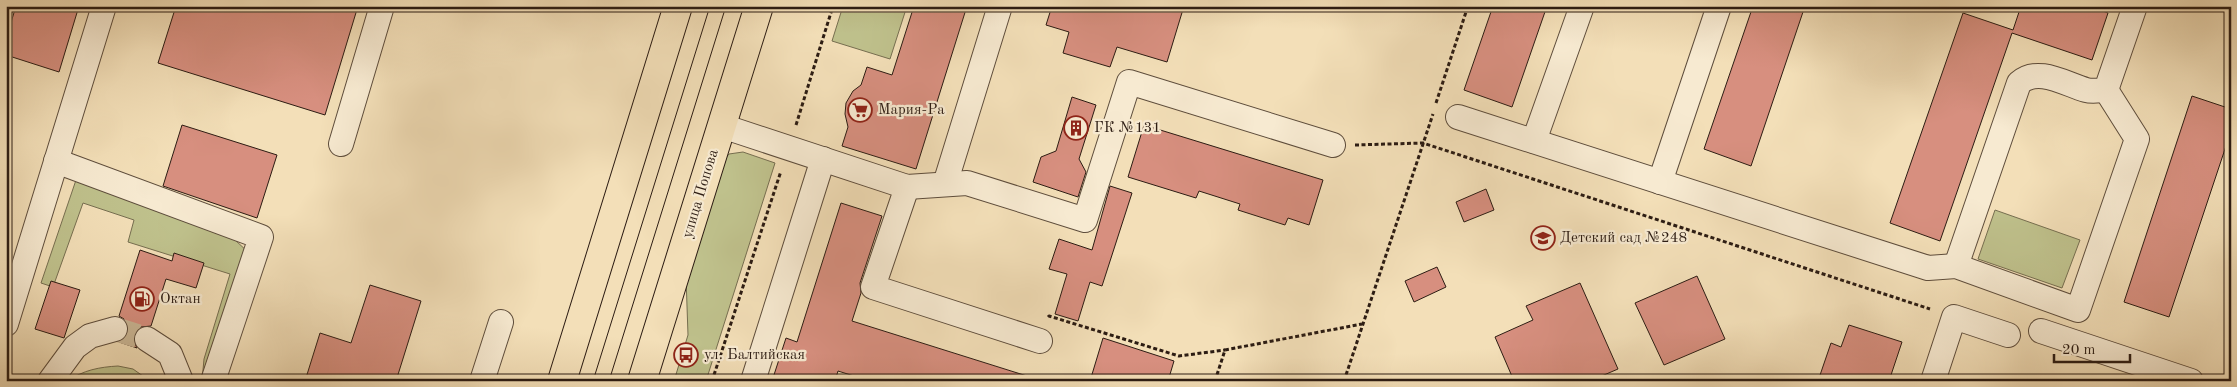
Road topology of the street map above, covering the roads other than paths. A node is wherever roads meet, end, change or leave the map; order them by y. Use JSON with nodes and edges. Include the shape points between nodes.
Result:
{"nodes":[{"id":1,"x":104,"y":6,"type":"edge"},
{"id":2,"x":382,"y":6,"type":"edge"},
{"id":3,"x":678,"y":6,"type":"edge"},
{"id":4,"x":759,"y":6,"type":"edge"},
{"id":5,"x":1000,"y":6,"type":"edge"},
{"id":6,"x":1582,"y":6,"type":"edge"},
{"id":7,"x":1719,"y":6,"type":"edge"},
{"id":8,"x":2135,"y":6,"type":"edge"},
{"id":9,"x":2106,"y":90,"type":"junction"},
{"id":10,"x":1458,"y":117,"type":"dead end"},
{"id":11,"x":722,"y":126,"type":"junction"},
{"id":12,"x":1534,"y":141,"type":"junction"},
{"id":13,"x":341,"y":144,"type":"dead end"},
{"id":14,"x":1333,"y":145,"type":"road end"},
{"id":15,"x":823,"y":159,"type":"junction"},
{"id":16,"x":56,"y":160,"type":"junction"},
{"id":17,"x":1660,"y":182,"type":"junction"},
{"id":18,"x":945,"y":184,"type":"junction"},
{"id":19,"x":906,"y":187,"type":"junction"},
{"id":20,"x":1956,"y":266,"type":"junction"},
{"id":21,"x":501,"y":322,"type":"dead end"},
{"id":22,"x":6,"y":324,"type":"edge"},
{"id":23,"x":114,"y":329,"type":"tunnel mouth"},
{"id":24,"x":2041,"y":331,"type":"dead end"},
{"id":25,"x":2008,"y":335,"type":"dead end"},
{"id":26,"x":147,"y":339,"type":"tunnel mouth"},
{"id":27,"x":1040,"y":341,"type":"road end"},
{"id":28,"x":2144,"y":374,"type":"edge"},
{"id":29,"x":50,"y":381,"type":"edge"},
{"id":30,"x":181,"y":381,"type":"edge"},
{"id":31,"x":213,"y":381,"type":"edge"},
{"id":32,"x":482,"y":381,"type":"edge"},
{"id":33,"x":562,"y":381,"type":"edge"},
{"id":34,"x":642,"y":381,"type":"edge"},
{"id":35,"x":754,"y":381,"type":"edge"},
{"id":36,"x":1933,"y":381,"type":"edge"},
{"id":37,"x":2191,"y":381,"type":"edge"}],
"edges":[{"from":1,"to":16,"type":"lane"},
{"from":2,"to":13,"type":"lane"},
{"from":3,"to":33,"type":"main road"},
{"from":4,"to":11,"type":"main road","name":"улица Попова"},
{"from":5,"to":18,"type":"lane"},
{"from":6,"to":12,"type":"lane"},
{"from":7,"to":17,"type":"lane"},
{"from":8,"to":9,"type":"lane"},
{"from":9,"to":20,"type":"lane","via":[[2089,91],[2039,75],[2027,76],[2019,83]]},
{"from":9,"to":20,"type":"lane","via":[[2137,139],[2078,310]]},
{"from":10,"to":12,"type":"lane"},
{"from":11,"to":15,"type":"lane"},
{"from":11,"to":34,"type":"main road","name":"улица Попова"},
{"from":12,"to":17,"type":"lane"},
{"from":14,"to":18,"type":"lane","via":[[1129,82],[1085,220],[967,182]]},
{"from":15,"to":19,"type":"lane"},
{"from":15,"to":35,"type":"lane"},
{"from":16,"to":22,"type":"lane"},
{"from":16,"to":31,"type":"lane","via":[[261,237]]},
{"from":17,"to":20,"type":"lane","via":[[1928,268]]},
{"from":18,"to":19,"type":"lane"},
{"from":19,"to":27,"type":"lane","via":[[873,287]]},
{"from":21,"to":32,"type":"lane"},
{"from":23,"to":29,"type":"lane","via":[[90,336],[75,347]]},
{"from":24,"to":28,"type":"lane"},
{"from":25,"to":36,"type":"lane","via":[[1954,317]]},
{"from":26,"to":30,"type":"lane","via":[[170,354]]},
{"from":28,"to":37,"type":"lane"}]}
